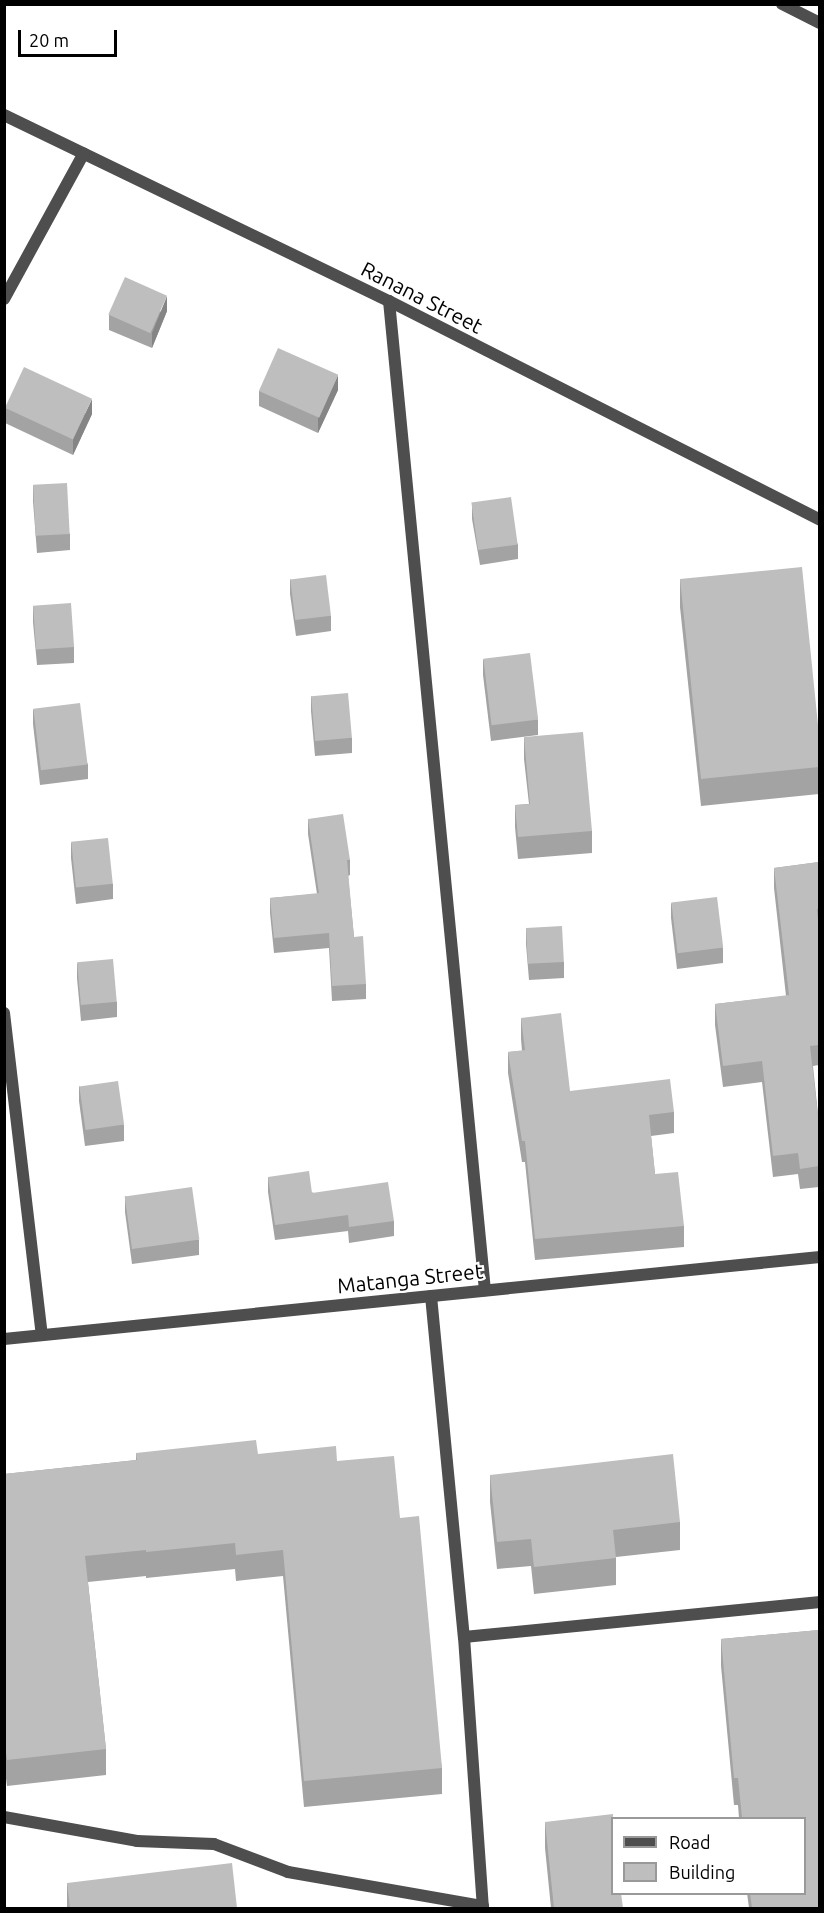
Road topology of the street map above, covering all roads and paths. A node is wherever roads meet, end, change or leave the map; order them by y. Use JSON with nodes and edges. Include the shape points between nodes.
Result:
{"nodes":[{"id":1,"x":782,"y":4,"type":"edge"},
{"id":2,"x":819,"y":23,"type":"edge"},
{"id":3,"x":4,"y":115,"type":"edge"},
{"id":4,"x":84,"y":153,"type":"junction"},
{"id":5,"x":4,"y":298,"type":"edge"},
{"id":6,"x":389,"y":302,"type":"junction"},
{"id":7,"x":819,"y":520,"type":"edge"},
{"id":8,"x":4,"y":1013,"type":"edge"},
{"id":9,"x":819,"y":1257,"type":"edge"},
{"id":10,"x":485,"y":1290,"type":"junction"},
{"id":11,"x":431,"y":1296,"type":"junction"},
{"id":12,"x":42,"y":1335,"type":"junction"},
{"id":13,"x":4,"y":1339,"type":"edge"},
{"id":14,"x":819,"y":1602,"type":"edge"},
{"id":15,"x":464,"y":1637,"type":"junction"},
{"id":16,"x":4,"y":1817,"type":"edge"},
{"id":17,"x":483,"y":1907,"type":"edge"}],
"edges":[{"from":1,"to":2,"type":"street"},
{"from":3,"to":4,"type":"street","name":"Ranana Street"},
{"from":4,"to":5,"type":"street"},
{"from":4,"to":6,"type":"street","name":"Ranana Street"},
{"from":6,"to":7,"type":"street","name":"Ranana Street"},
{"from":6,"to":10,"type":"street"},
{"from":8,"to":12,"type":"street"},
{"from":9,"to":10,"type":"street","name":"Matanga Street"},
{"from":10,"to":11,"type":"street","name":"Matanga Street"},
{"from":11,"to":12,"type":"street","name":"Matanga Street"},
{"from":11,"to":15,"type":"street"},
{"from":12,"to":13,"type":"street","name":"Matanga Street"},
{"from":14,"to":15,"type":"street"},
{"from":15,"to":17,"type":"street"},
{"from":16,"to":17,"type":"street","via":[[137,1841],[214,1844],[288,1872]]}]}
